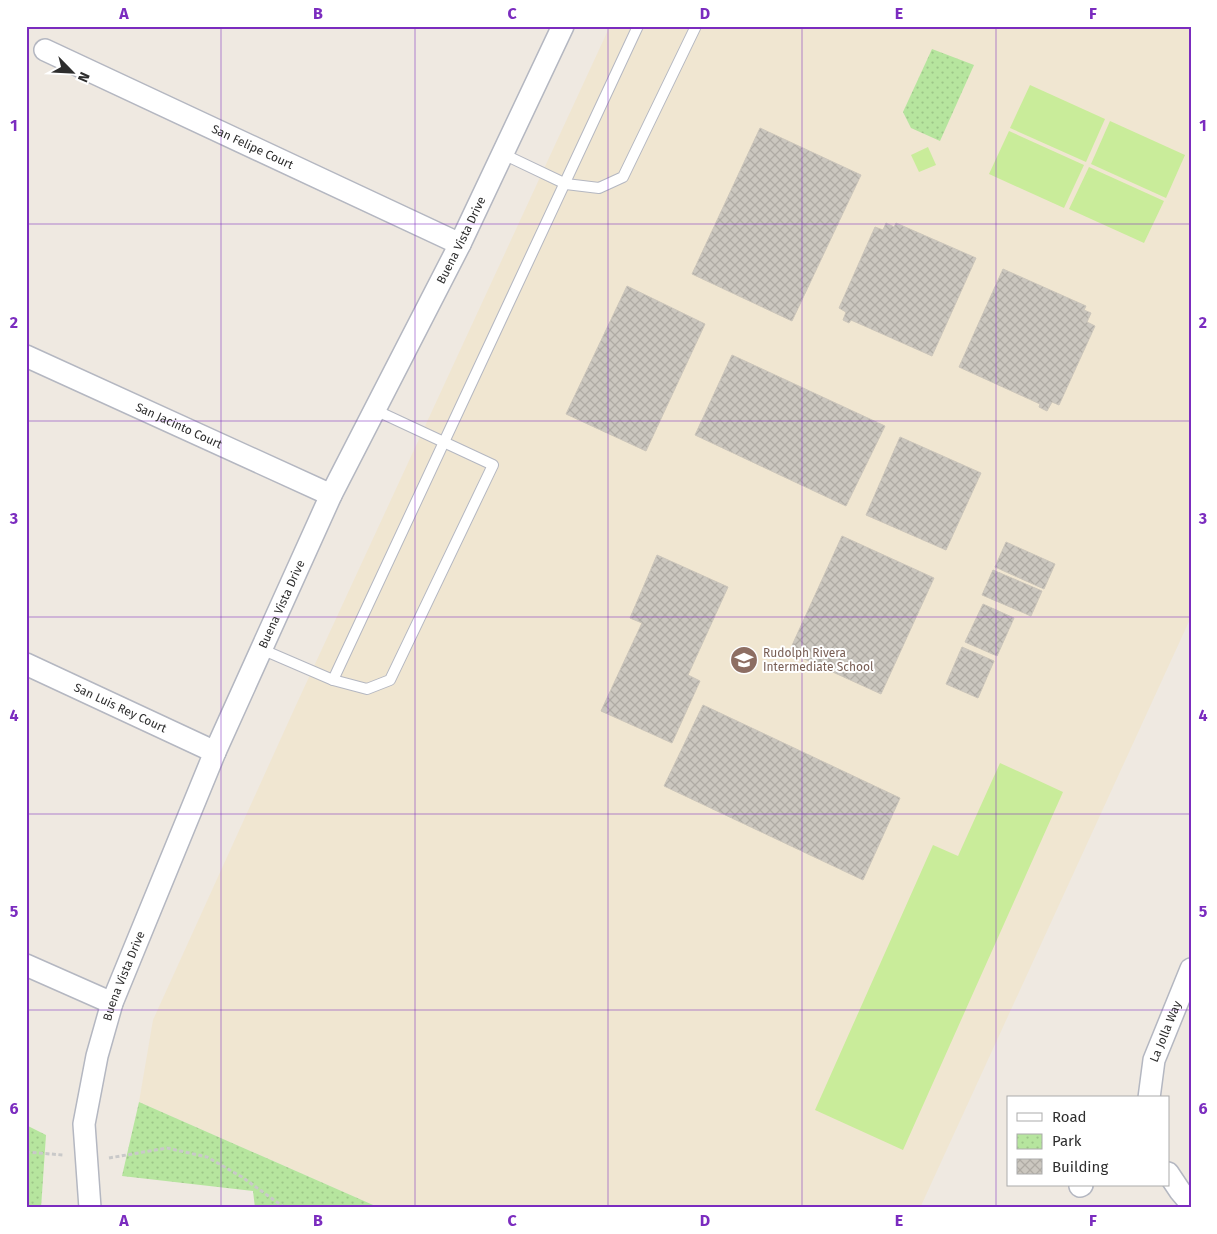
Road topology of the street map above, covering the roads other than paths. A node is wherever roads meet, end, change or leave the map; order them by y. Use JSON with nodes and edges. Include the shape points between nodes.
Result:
{"nodes":[{"id":1,"x":562,"y":26,"type":"edge"},
{"id":2,"x":638,"y":26,"type":"edge"},
{"id":3,"x":696,"y":26,"type":"edge"},
{"id":4,"x":45,"y":50,"type":"dead end"},
{"id":5,"x":503,"y":154,"type":"junction"},
{"id":6,"x":566,"y":184,"type":"junction"},
{"id":7,"x":460,"y":244,"type":"junction"},
{"id":8,"x":26,"y":356,"type":"edge"},
{"id":9,"x":375,"y":410,"type":"junction"},
{"id":10,"x":443,"y":442,"type":"junction"},
{"id":11,"x":331,"y":495,"type":"junction"},
{"id":12,"x":261,"y":649,"type":"junction"},
{"id":13,"x":26,"y":664,"type":"edge"},
{"id":14,"x":333,"y":680,"type":"junction"},
{"id":15,"x":215,"y":752,"type":"junction"},
{"id":16,"x":26,"y":965,"type":"edge"},
{"id":17,"x":1191,"y":969,"type":"edge"},
{"id":18,"x":112,"y":1003,"type":"junction"},
{"id":19,"x":1149,"y":1096,"type":"edge"},
{"id":20,"x":1170,"y":1176,"type":"edge"},
{"id":21,"x":1191,"y":1204,"type":"edge"},
{"id":22,"x":90,"y":1208,"type":"edge"}],
"edges":[{"from":1,"to":5,"type":"street","name":"Buena Vista Drive"},
{"from":2,"to":6,"type":"lane"},
{"from":3,"to":6,"type":"lane","via":[[623,178],[599,188]]},
{"from":4,"to":7,"type":"street","name":"San Felipe Court"},
{"from":5,"to":6,"type":"lane"},
{"from":5,"to":7,"type":"street","name":"Buena Vista Drive"},
{"from":6,"to":10,"type":"lane"},
{"from":7,"to":9,"type":"street","name":"Buena Vista Drive"},
{"from":8,"to":11,"type":"street","name":"San Jacinto Court"},
{"from":9,"to":10,"type":"lane"},
{"from":9,"to":11,"type":"street","name":"Buena Vista Drive"},
{"from":10,"to":14,"type":"lane"},
{"from":10,"to":14,"type":"lane","via":[[493,465],[390,680],[367,689]]},
{"from":11,"to":12,"type":"street","name":"Buena Vista Drive"},
{"from":12,"to":14,"type":"lane"},
{"from":12,"to":15,"type":"street","name":"Buena Vista Drive"},
{"from":13,"to":15,"type":"street","name":"San Luis Rey Court"},
{"from":15,"to":18,"type":"street","name":"Buena Vista Drive"},
{"from":16,"to":18,"type":"street"},
{"from":17,"to":19,"type":"street","name":"La Jolla Way","via":[[1154,1060]]},
{"from":18,"to":22,"type":"street","name":"Buena Vista Drive","via":[[97,1056],[84,1124]]},
{"from":20,"to":21,"type":"street"}]}
